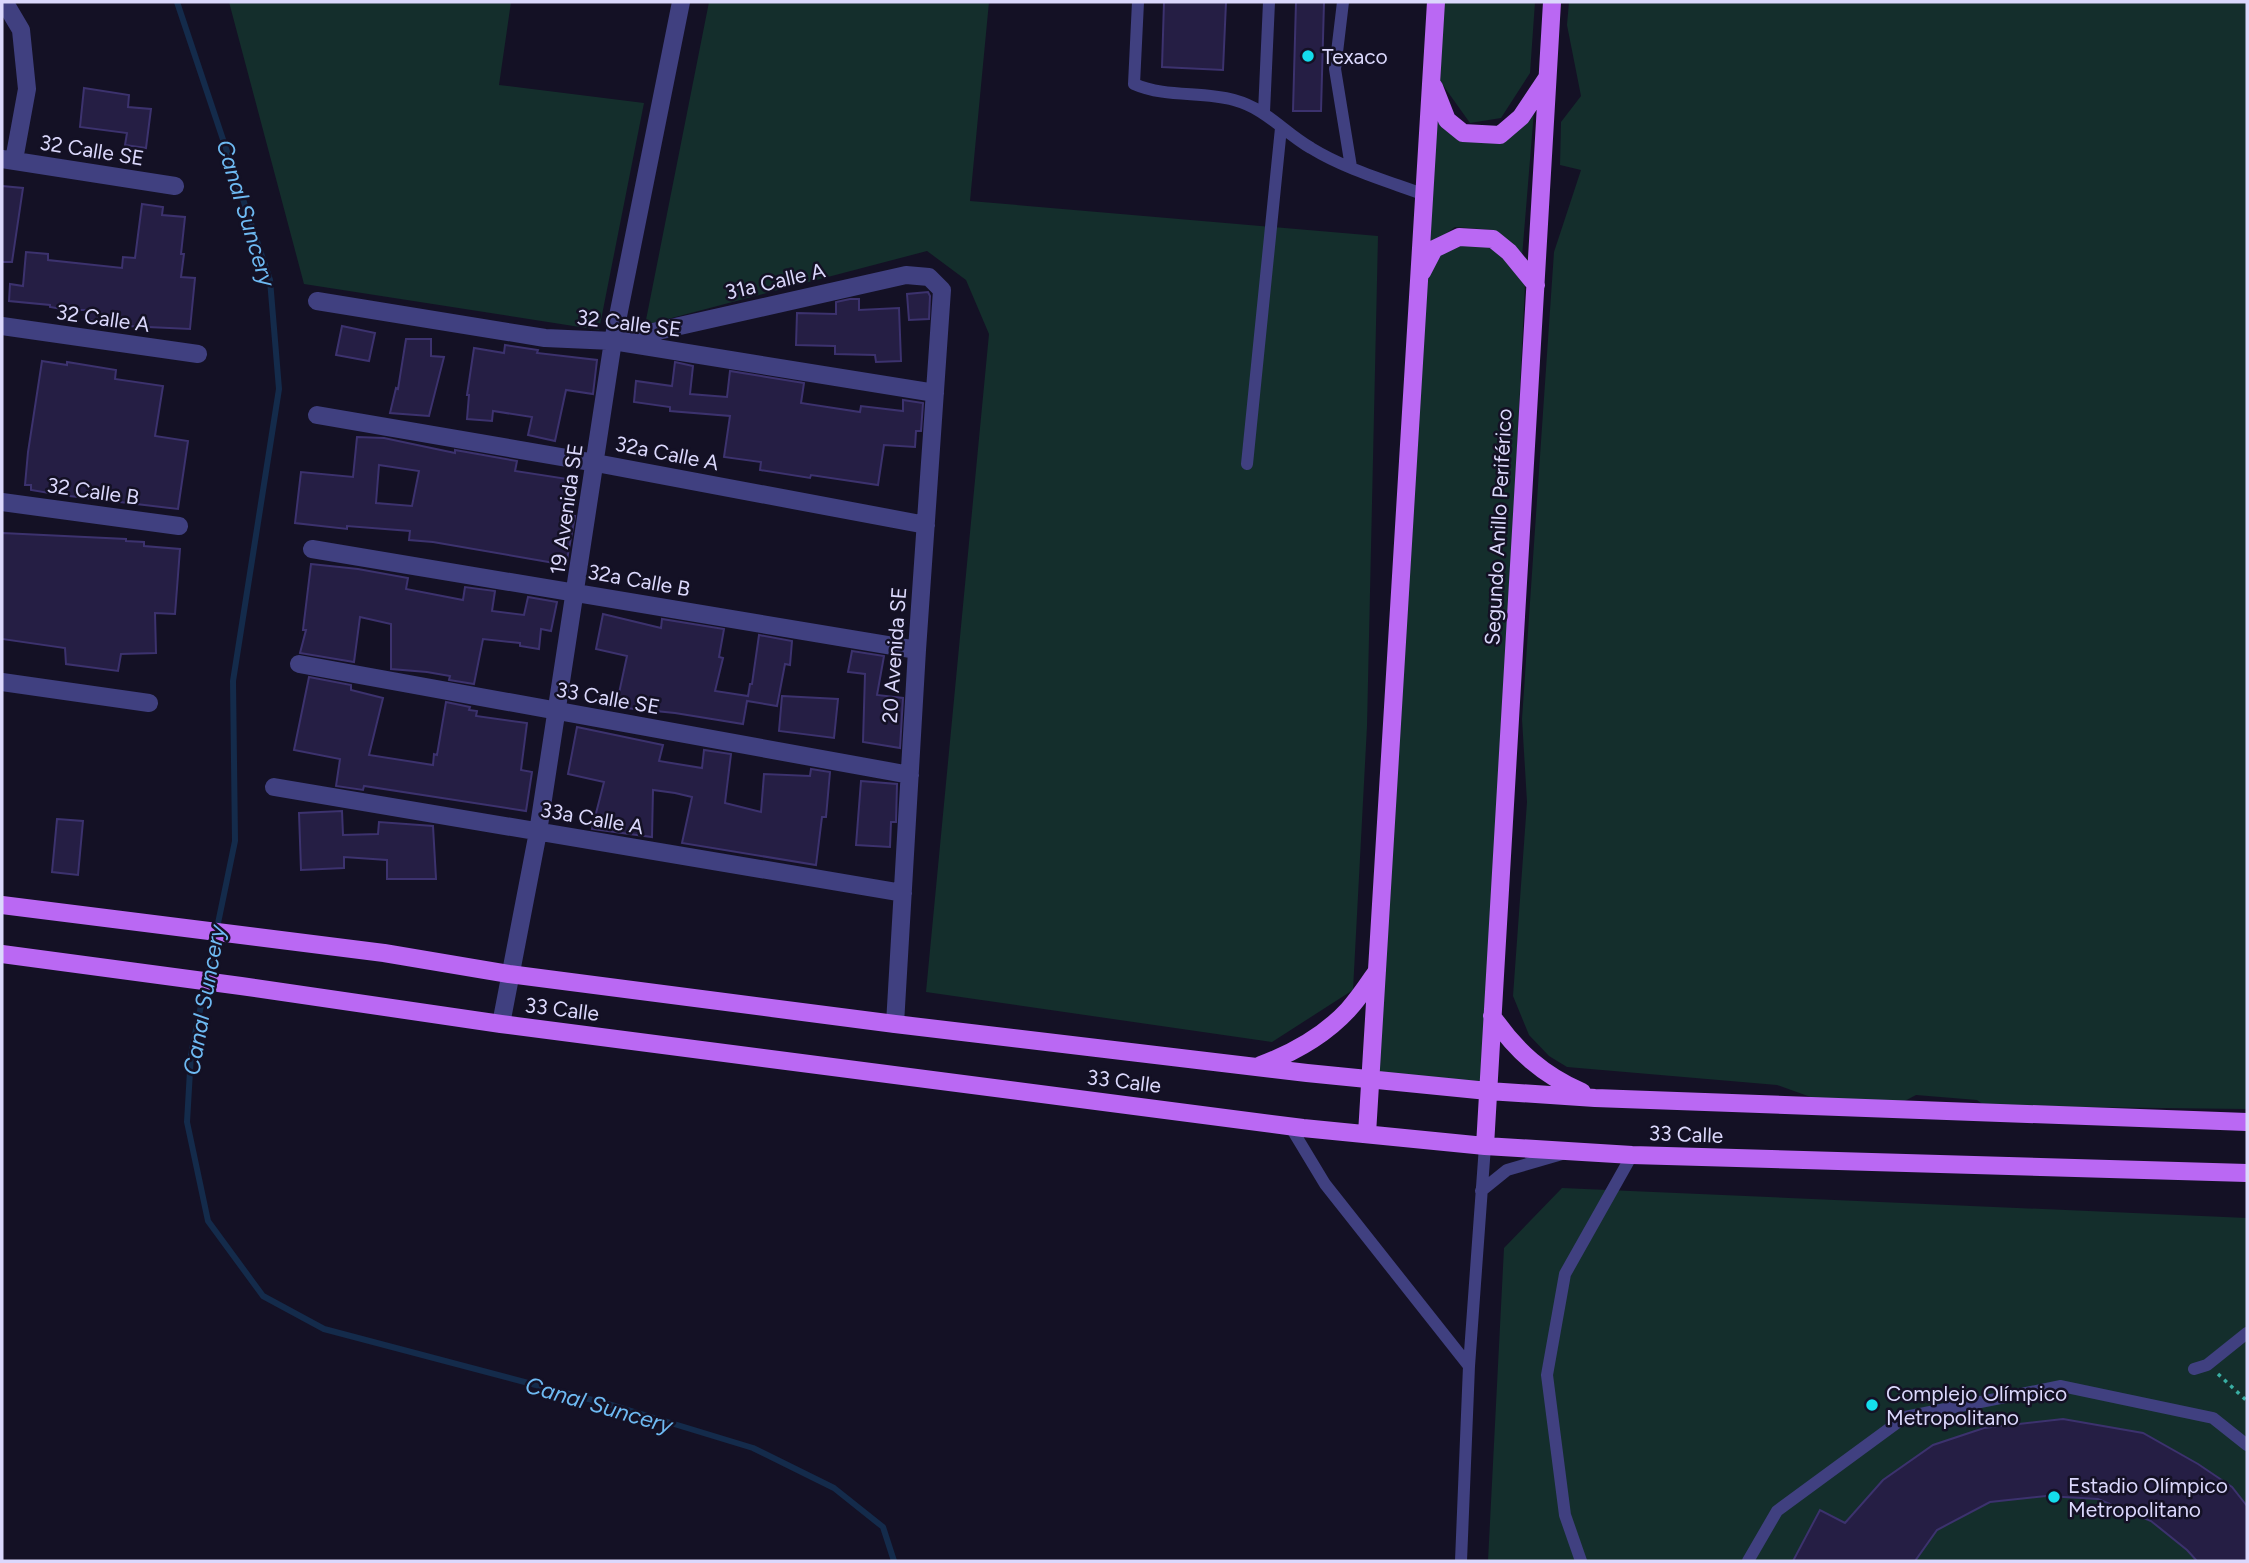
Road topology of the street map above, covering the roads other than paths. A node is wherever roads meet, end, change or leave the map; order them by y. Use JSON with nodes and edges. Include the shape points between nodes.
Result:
{"nodes":[{"id":1,"x":5,"y":2,"type":"edge"},
{"id":2,"x":681,"y":2,"type":"edge"},
{"id":3,"x":1138,"y":2,"type":"edge"},
{"id":4,"x":1269,"y":2,"type":"edge"},
{"id":5,"x":1343,"y":2,"type":"edge"},
{"id":6,"x":1436,"y":2,"type":"edge"},
{"id":7,"x":1552,"y":2,"type":"edge"},
{"id":8,"x":1548,"y":75,"type":"junction"},
{"id":9,"x":1432,"y":80,"type":"junction"},
{"id":10,"x":1264,"y":112,"type":"junction"},
{"id":11,"x":1282,"y":128,"type":"junction"},
{"id":12,"x":8,"y":160,"type":"edge"},
{"id":13,"x":1351,"y":167,"type":"junction"},
{"id":14,"x":175,"y":186,"type":"dead end"},
{"id":15,"x":1424,"y":195,"type":"junction"},
{"id":16,"x":1419,"y":278,"type":"junction"},
{"id":17,"x":1536,"y":285,"type":"junction"},
{"id":18,"x":942,"y":290,"type":"joint"},
{"id":19,"x":317,"y":301,"type":"dead end"},
{"id":20,"x":2,"y":326,"type":"edge"},
{"id":21,"x":614,"y":341,"type":"junction"},
{"id":22,"x":198,"y":354,"type":"dead end"},
{"id":23,"x":935,"y":393,"type":"junction"},
{"id":24,"x":317,"y":415,"type":"dead end"},
{"id":25,"x":596,"y":463,"type":"junction"},
{"id":26,"x":1247,"y":464,"type":"dead end"},
{"id":27,"x":2,"y":502,"type":"edge"},
{"id":28,"x":926,"y":525,"type":"junction"},
{"id":29,"x":179,"y":526,"type":"dead end"},
{"id":30,"x":312,"y":549,"type":"dead end"},
{"id":31,"x":576,"y":592,"type":"junction"},
{"id":32,"x":917,"y":650,"type":"junction"},
{"id":33,"x":299,"y":664,"type":"dead end"},
{"id":34,"x":2,"y":681,"type":"edge"},
{"id":35,"x":149,"y":703,"type":"dead end"},
{"id":36,"x":557,"y":713,"type":"junction"},
{"id":37,"x":910,"y":775,"type":"junction"},
{"id":38,"x":274,"y":788,"type":"dead end"},
{"id":39,"x":538,"y":832,"type":"junction"},
{"id":40,"x":903,"y":893,"type":"junction"},
{"id":41,"x":2,"y":905,"type":"edge"},
{"id":42,"x":2,"y":954,"type":"edge"},
{"id":43,"x":1377,"y":971,"type":"junction"},
{"id":44,"x":509,"y":974,"type":"junction"},
{"id":45,"x":1492,"y":1016,"type":"junction"},
{"id":46,"x":501,"y":1024,"type":"junction"},
{"id":47,"x":895,"y":1024,"type":"junction"},
{"id":48,"x":1255,"y":1067,"type":"junction"},
{"id":49,"x":1371,"y":1080,"type":"junction"},
{"id":50,"x":1488,"y":1091,"type":"junction"},
{"id":51,"x":1595,"y":1098,"type":"junction"},
{"id":52,"x":2247,"y":1122,"type":"edge"},
{"id":53,"x":1290,"y":1126,"type":"junction"},
{"id":54,"x":1367,"y":1134,"type":"junction"},
{"id":55,"x":1485,"y":1146,"type":"junction"},
{"id":56,"x":1574,"y":1151,"type":"junction"},
{"id":57,"x":1632,"y":1155,"type":"junction"},
{"id":58,"x":2247,"y":1173,"type":"edge"},
{"id":59,"x":1481,"y":1191,"type":"junction"},
{"id":60,"x":2247,"y":1333,"type":"edge"},
{"id":61,"x":1469,"y":1366,"type":"junction"},
{"id":62,"x":2194,"y":1369,"type":"dead end"},
{"id":63,"x":2247,"y":1445,"type":"edge"},
{"id":64,"x":1461,"y":1561,"type":"edge"},
{"id":65,"x":1581,"y":1561,"type":"edge"},
{"id":66,"x":1748,"y":1561,"type":"edge"}],
"edges":[{"from":1,"to":12,"type":"street","via":[[21,30],[27,89]]},
{"from":2,"to":21,"type":"street","name":"19 Avenida SE"},
{"from":3,"to":10,"type":"lane","via":[[1134,84],[1150,91],[1233,100]]},
{"from":4,"to":10,"type":"lane"},
{"from":5,"to":13,"type":"lane","via":[[1335,69]]},
{"from":6,"to":9,"type":"main road"},
{"from":7,"to":8,"type":"main road","name":"Segundo Anillo Periférico"},
{"from":8,"to":9,"type":"main road","via":[[1521,117],[1500,135],[1463,133],[1447,120]]},
{"from":8,"to":17,"type":"main road","name":"Segundo Anillo Periférico"},
{"from":9,"to":15,"type":"main road"},
{"from":10,"to":11,"type":"lane"},
{"from":11,"to":13,"type":"lane"},
{"from":11,"to":26,"type":"lane"},
{"from":12,"to":14,"type":"street","name":"32 Calle SE"},
{"from":13,"to":15,"type":"lane"},
{"from":15,"to":16,"type":"main road"},
{"from":16,"to":17,"type":"main road","via":[[1434,249],[1459,237],[1493,239]]},
{"from":16,"to":43,"type":"main road"},
{"from":17,"to":45,"type":"main road","name":"Segundo Anillo Periférico"},
{"from":18,"to":21,"type":"street","name":"31a Calle A","via":[[929,277],[906,275]]},
{"from":18,"to":23,"type":"street","name":"20 Avenida SE"},
{"from":19,"to":21,"type":"street","name":"32 Calle SE","via":[[545,338]]},
{"from":20,"to":22,"type":"street","name":"32 Calle A"},
{"from":21,"to":23,"type":"street","name":"32 Calle SE"},
{"from":21,"to":25,"type":"street","name":"19 Avenida SE"},
{"from":23,"to":28,"type":"street","name":"20 Avenida SE"},
{"from":24,"to":25,"type":"street","name":"32a Calle A"},
{"from":25,"to":28,"type":"street","name":"32a Calle A"},
{"from":25,"to":31,"type":"street","name":"19 Avenida SE"},
{"from":27,"to":29,"type":"street","name":"32 Calle B"},
{"from":28,"to":32,"type":"street","name":"20 Avenida SE"},
{"from":30,"to":31,"type":"street","name":"32a Calle B"},
{"from":31,"to":32,"type":"street","name":"32a Calle B"},
{"from":31,"to":36,"type":"street","name":"19 Avenida SE"},
{"from":32,"to":37,"type":"street","name":"20 Avenida SE"},
{"from":33,"to":36,"type":"street","name":"33 Calle SE"},
{"from":34,"to":35,"type":"street"},
{"from":36,"to":37,"type":"street","name":"33 Calle SE"},
{"from":36,"to":39,"type":"street","name":"19 Avenida SE"},
{"from":37,"to":40,"type":"street","name":"20 Avenida SE"},
{"from":38,"to":39,"type":"street","name":"33a Calle A"},
{"from":39,"to":40,"type":"street","name":"33a Calle A"},
{"from":39,"to":44,"type":"street","name":"19 Avenida SE"},
{"from":40,"to":47,"type":"street","name":"20 Avenida SE"},
{"from":41,"to":44,"type":"main road","name":"33 Calle","via":[[384,953]]},
{"from":42,"to":46,"type":"main road","name":"33 Calle"},
{"from":43,"to":48,"type":"main road","via":[[1348,1011],[1310,1043]]},
{"from":43,"to":49,"type":"main road"},
{"from":44,"to":46,"type":"street","name":"19 Avenida SE"},
{"from":44,"to":47,"type":"main road","name":"33 Calle"},
{"from":45,"to":50,"type":"main road","name":"Segundo Anillo Periférico"},
{"from":45,"to":51,"type":"main road","via":[[1526,1058],[1558,1082]]},
{"from":46,"to":53,"type":"main road","name":"33 Calle"},
{"from":47,"to":48,"type":"main road","name":"33 Calle"},
{"from":48,"to":49,"type":"main road","name":"33 Calle"},
{"from":49,"to":50,"type":"main road","name":"33 Calle"},
{"from":49,"to":54,"type":"main road"},
{"from":50,"to":51,"type":"main road","name":"33 Calle"},
{"from":50,"to":55,"type":"main road","name":"Segundo Anillo Periférico"},
{"from":51,"to":52,"type":"main road","name":"33 Calle"},
{"from":53,"to":54,"type":"main road","name":"33 Calle"},
{"from":53,"to":61,"type":"lane","via":[[1325,1184]]},
{"from":54,"to":55,"type":"main road","name":"33 Calle"},
{"from":55,"to":56,"type":"main road","name":"33 Calle"},
{"from":55,"to":59,"type":"lane"},
{"from":56,"to":57,"type":"main road","name":"33 Calle"},
{"from":56,"to":59,"type":"lane","via":[[1507,1170]]},
{"from":57,"to":58,"type":"main road","name":"33 Calle"},
{"from":57,"to":65,"type":"lane","via":[[1565,1274],[1547,1375],[1565,1515]]},
{"from":59,"to":61,"type":"lane"},
{"from":60,"to":62,"type":"lane","via":[[2207,1365]]},
{"from":61,"to":64,"type":"lane"},
{"from":63,"to":66,"type":"lane","via":[[2213,1418],[2061,1386],[1905,1418],[1777,1511]]}]}
